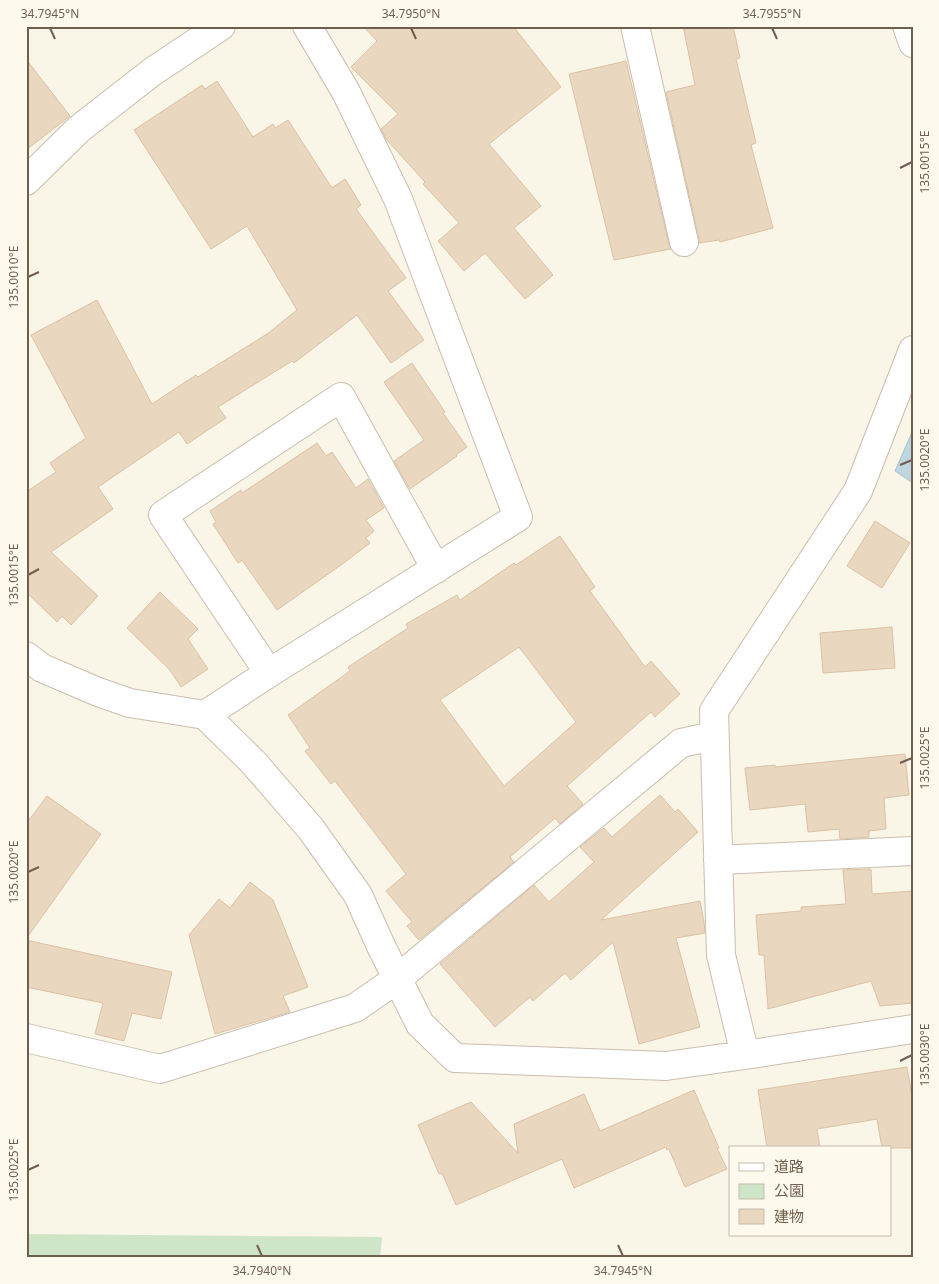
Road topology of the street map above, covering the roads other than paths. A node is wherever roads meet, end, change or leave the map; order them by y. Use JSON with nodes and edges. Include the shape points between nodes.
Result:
{"nodes":[{"id":1,"x":221,"y":26,"type":"edge"},
{"id":2,"x":307,"y":26,"type":"edge"},
{"id":3,"x":635,"y":26,"type":"edge"},
{"id":4,"x":907,"y":26,"type":"edge"},
{"id":5,"x":913,"y":43,"type":"edge"},
{"id":6,"x":26,"y":181,"type":"edge"},
{"id":7,"x":684,"y":242,"type":"dead end"},
{"id":8,"x":913,"y":350,"type":"edge"},
{"id":9,"x":436,"y":569,"type":"junction"},
{"id":10,"x":26,"y":656,"type":"edge"},
{"id":11,"x":269,"y":673,"type":"junction"},
{"id":12,"x":205,"y":715,"type":"junction"},
{"id":13,"x":714,"y":736,"type":"junction"},
{"id":14,"x":913,"y":851,"type":"edge"},
{"id":15,"x":718,"y":860,"type":"junction"},
{"id":16,"x":397,"y":979,"type":"junction"},
{"id":17,"x":913,"y":1029,"type":"edge"},
{"id":18,"x":26,"y":1038,"type":"edge"},
{"id":19,"x":745,"y":1055,"type":"junction"}],
"edges":[{"from":1,"to":6,"type":"street","via":[[152,72],[79,129]]},
{"from":2,"to":9,"type":"street","via":[[346,92],[398,199],[518,517]]},
{"from":3,"to":7,"type":"street"},
{"from":4,"to":5,"type":"street"},
{"from":8,"to":13,"type":"street","via":[[858,491],[714,711]]},
{"from":9,"to":11,"type":"street"},
{"from":9,"to":11,"type":"street","via":[[341,397],[163,515]]},
{"from":10,"to":12,"type":"street","via":[[42,668],[130,703]]},
{"from":11,"to":12,"type":"street"},
{"from":12,"to":16,"type":"street","via":[[253,762],[311,829],[358,894]]},
{"from":13,"to":15,"type":"street"},
{"from":13,"to":16,"type":"street","via":[[681,743]]},
{"from":14,"to":15,"type":"street"},
{"from":15,"to":19,"type":"street","via":[[721,955]]},
{"from":16,"to":18,"type":"street","via":[[355,1008],[160,1069]]},
{"from":16,"to":19,"type":"street","via":[[420,1024],[456,1058],[666,1066]]},
{"from":17,"to":19,"type":"street"}]}
